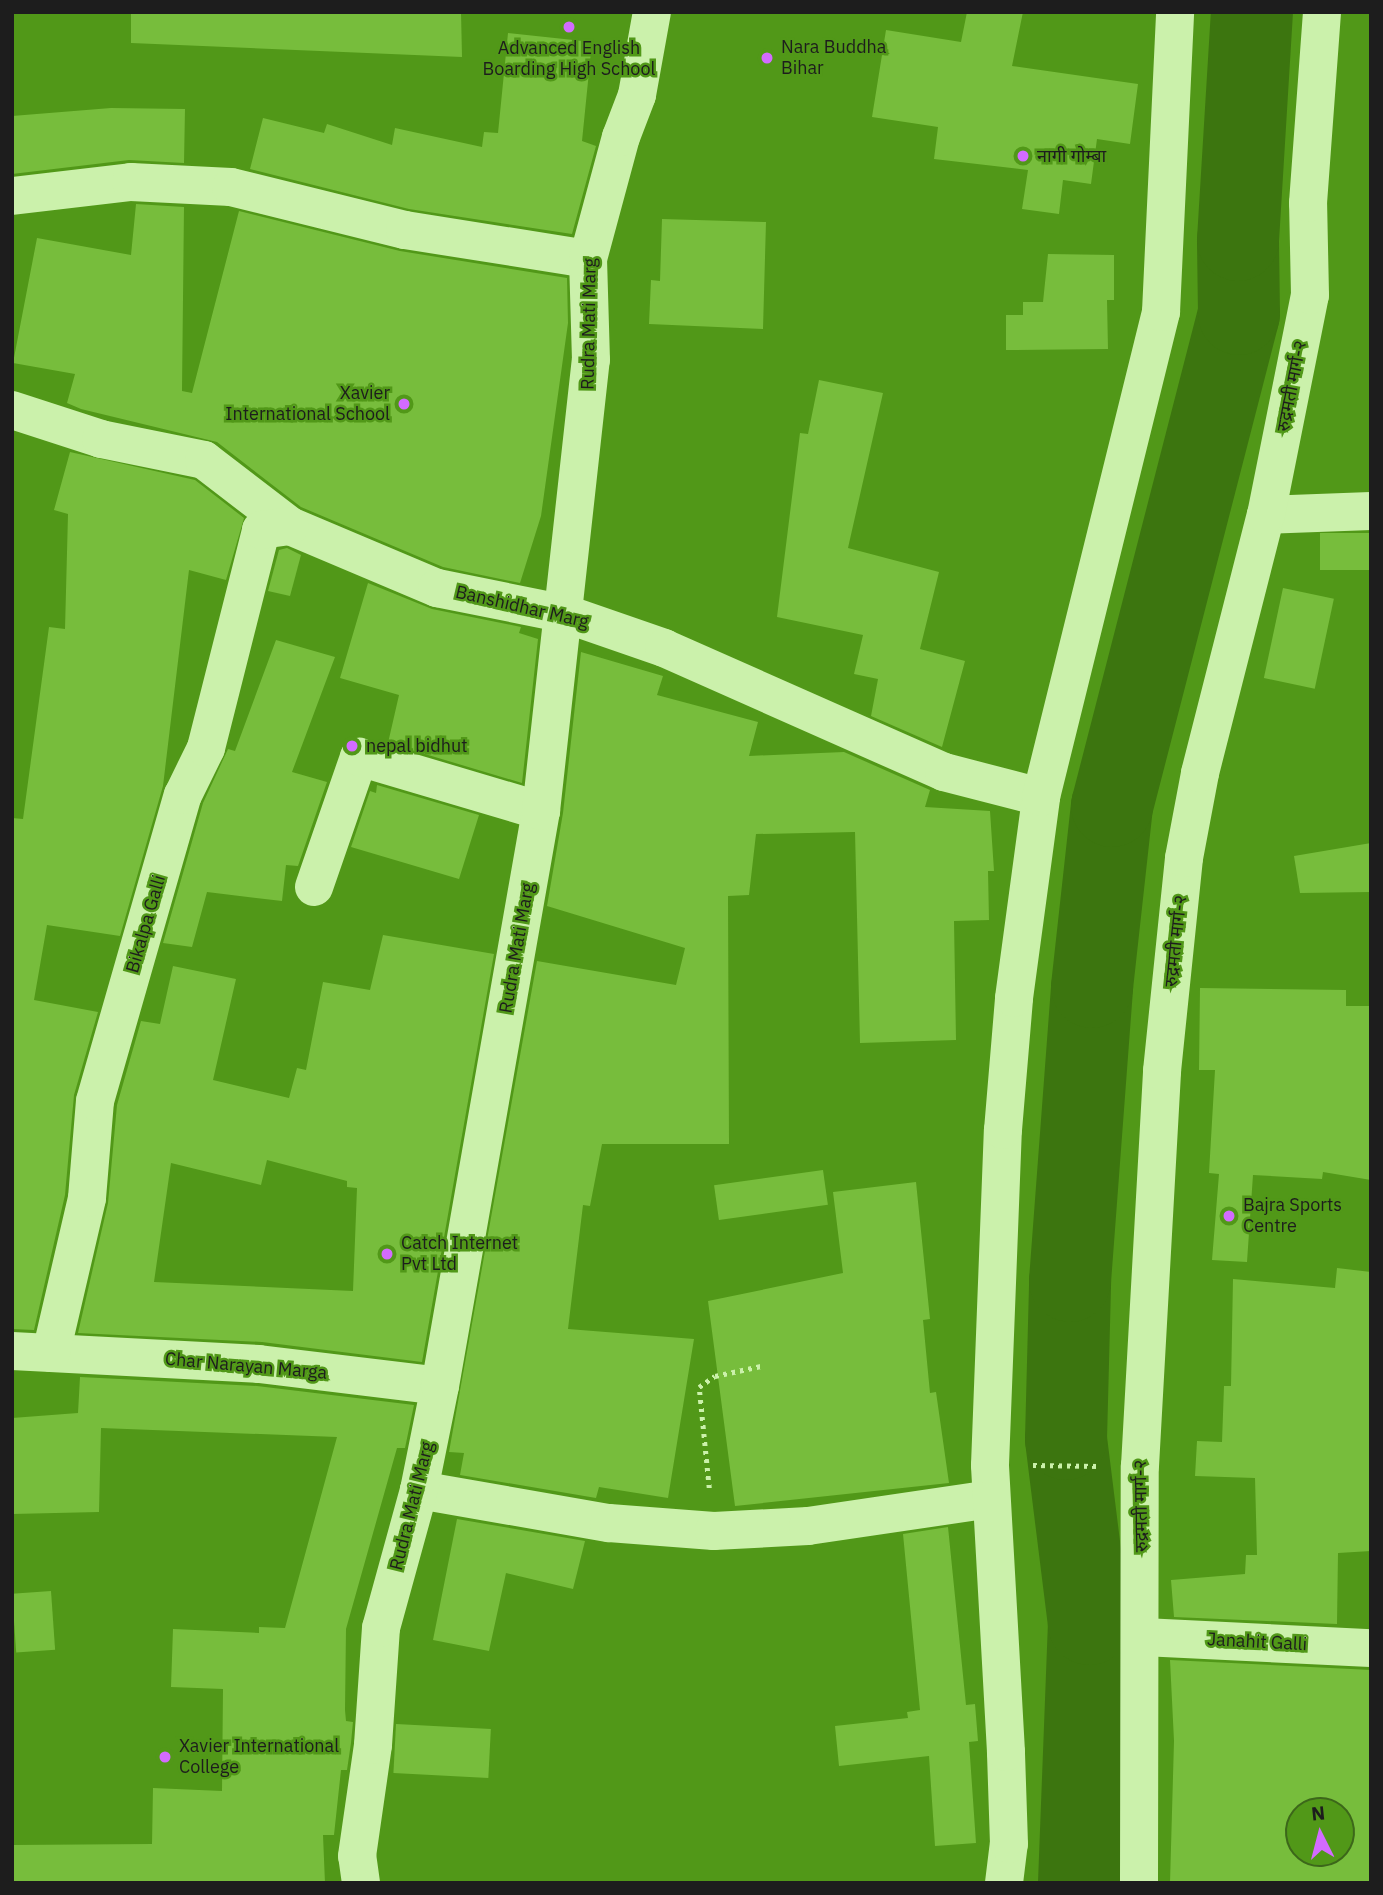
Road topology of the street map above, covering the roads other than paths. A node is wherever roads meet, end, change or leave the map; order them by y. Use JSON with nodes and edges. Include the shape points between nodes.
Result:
{"nodes":[{"id":1,"x":652,"y":12,"type":"edge"},
{"id":2,"x":1175,"y":12,"type":"edge"},
{"id":3,"x":1322,"y":12,"type":"edge"},
{"id":4,"x":12,"y":196,"type":"edge"},
{"id":5,"x":588,"y":259,"type":"junction"},
{"id":6,"x":12,"y":410,"type":"edge"},
{"id":7,"x":1371,"y":511,"type":"edge"},
{"id":8,"x":1266,"y":515,"type":"junction"},
{"id":9,"x":290,"y":526,"type":"junction"},
{"id":10,"x":566,"y":614,"type":"junction"},
{"id":11,"x":1041,"y":797,"type":"junction"},
{"id":12,"x":541,"y":811,"type":"junction"},
{"id":13,"x":314,"y":887,"type":"dead end"},
{"id":14,"x":12,"y":1351,"type":"edge"},
{"id":15,"x":51,"y":1353,"type":"junction"},
{"id":16,"x":440,"y":1386,"type":"junction"},
{"id":17,"x":991,"y":1482,"type":"junction"},
{"id":18,"x":419,"y":1490,"type":"junction"},
{"id":19,"x":1143,"y":1637,"type":"junction"},
{"id":20,"x":1371,"y":1647,"type":"edge"},
{"id":21,"x":361,"y":1883,"type":"edge"},
{"id":22,"x":1004,"y":1883,"type":"edge"},
{"id":23,"x":1139,"y":1883,"type":"edge"}],
"edges":[{"from":1,"to":5,"type":"street","name":"Rudra Mati Marg","via":[[637,95]]},
{"from":2,"to":11,"type":"street","via":[[1161,312]]},
{"from":3,"to":8,"type":"street","name":"रुद्रमती मार्ग-२","via":[[1308,203],[1310,295]]},
{"from":4,"to":5,"type":"street","via":[[131,182],[231,187],[405,230]]},
{"from":5,"to":10,"type":"street","name":"Rudra Mati Marg","via":[[591,360]]},
{"from":6,"to":9,"type":"street","name":"Banshidhar Marg","via":[[101,439],[204,460]]},
{"from":7,"to":8,"type":"street"},
{"from":8,"to":19,"type":"street","name":"रुद्रमती मार्ग-२","via":[[1200,772],[1184,859],[1162,1071],[1140,1466]]},
{"from":9,"to":10,"type":"street","name":"Banshidhar Marg","via":[[437,588]]},
{"from":9,"to":15,"type":"street","name":"Bikalpa Galli","via":[[261,530],[206,748],[183,795],[102,1074],[95,1101],[87,1198]]},
{"from":10,"to":11,"type":"street","name":"Banshidhar Marg","via":[[664,648],[944,772]]},
{"from":10,"to":12,"type":"street","name":"Rudra Mati Marg"},
{"from":11,"to":17,"type":"street","via":[[1014,998],[1003,1130]]},
{"from":12,"to":13,"type":"street","via":[[359,757]]},
{"from":12,"to":16,"type":"street","name":"Rudra Mati Marg"},
{"from":14,"to":15,"type":"street","name":"Char Narayan Marga"},
{"from":15,"to":16,"type":"street","name":"Char Narayan Marga","via":[[259,1364]]},
{"from":16,"to":18,"type":"street","name":"Rudra Mati Marg"},
{"from":17,"to":18,"type":"street","via":[[808,1526],[714,1531],[609,1524]]},
{"from":17,"to":22,"type":"street","via":[[1007,1779],[1009,1844]]},
{"from":18,"to":21,"type":"street","name":"Rudra Mati Marg","via":[[381,1628],[373,1745],[357,1856]]},
{"from":19,"to":20,"type":"street","name":"Janahit Galli"},
{"from":19,"to":23,"type":"street","name":"रुद्रमती मार्ग-२"}]}
